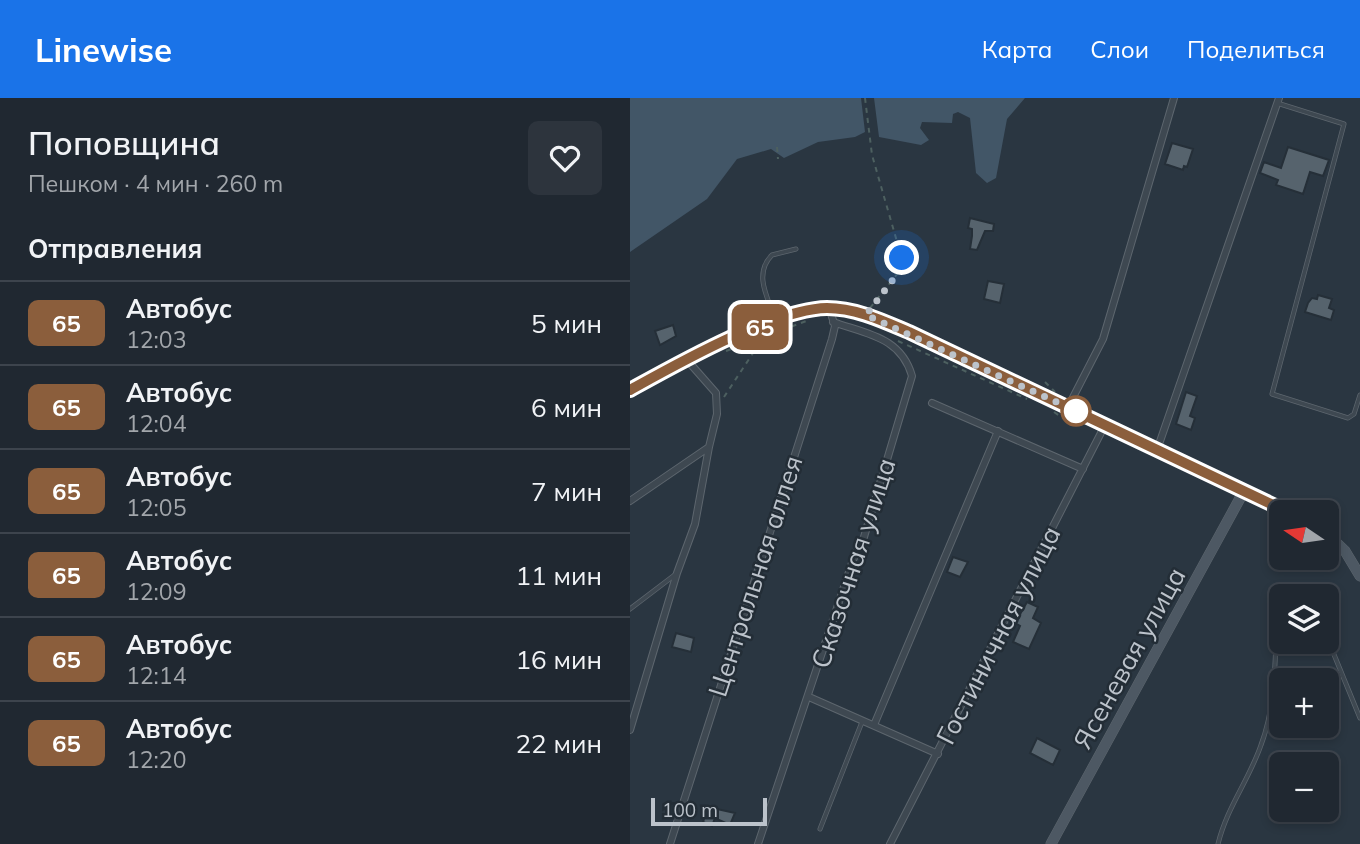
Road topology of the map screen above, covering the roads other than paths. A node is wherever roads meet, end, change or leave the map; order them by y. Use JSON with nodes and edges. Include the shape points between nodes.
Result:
{"nodes":[{"id":1,"x":1174,"y":98,"type":"edge"},
{"id":2,"x":1278,"y":101,"type":"edge"},
{"id":3,"x":796,"y":249,"type":"dead end"},
{"id":4,"x":828,"y":308,"type":"junction"},
{"id":5,"x":776,"y":321,"type":"junction"},
{"id":6,"x":833,"y":322,"type":"junction"},
{"id":7,"x":687,"y":360,"type":"junction"},
{"id":8,"x":630,"y":390,"type":"edge"},
{"id":9,"x":1360,"y":395,"type":"edge"},
{"id":10,"x":932,"y":403,"type":"dead end"},
{"id":11,"x":1068,"y":407,"type":"junction"},
{"id":12,"x":1105,"y":425,"type":"junction"},
{"id":13,"x":998,"y":431,"type":"junction"},
{"id":14,"x":709,"y":447,"type":"junction"},
{"id":15,"x":1157,"y":450,"type":"junction"},
{"id":16,"x":1083,"y":469,"type":"junction"},
{"id":17,"x":1244,"y":491,"type":"junction"},
{"id":18,"x":630,"y":501,"type":"edge"},
{"id":19,"x":1269,"y":503,"type":"edge"},
{"id":20,"x":1339,"y":545,"type":"edge"},
{"id":21,"x":677,"y":573,"type":"junction"},
{"id":22,"x":1360,"y":576,"type":"edge"},
{"id":23,"x":630,"y":609,"type":"edge"},
{"id":24,"x":1276,"y":654,"type":"edge"},
{"id":25,"x":1334,"y":654,"type":"edge"},
{"id":26,"x":809,"y":697,"type":"junction"},
{"id":27,"x":1360,"y":718,"type":"edge"},
{"id":28,"x":863,"y":720,"type":"junction"},
{"id":29,"x":874,"y":725,"type":"junction"},
{"id":30,"x":630,"y":730,"type":"edge"},
{"id":31,"x":938,"y":754,"type":"junction"},
{"id":32,"x":820,"y":829,"type":"dead end"},
{"id":33,"x":670,"y":844,"type":"edge"},
{"id":34,"x":758,"y":844,"type":"edge"},
{"id":35,"x":890,"y":844,"type":"edge"},
{"id":36,"x":1051,"y":844,"type":"edge"},
{"id":37,"x":1218,"y":844,"type":"edge"}],
"edges":[{"from":1,"to":11,"type":"street","via":[[1103,338]]},
{"from":2,"to":9,"type":"lane","via":[[1344,124],[1272,394],[1348,418]]},
{"from":2,"to":15,"type":"street"},
{"from":3,"to":5,"type":"lane","via":[[772,255],[763,271],[762,284]]},
{"from":4,"to":5,"type":"main road"},
{"from":4,"to":6,"type":"street"},
{"from":4,"to":11,"type":"main road","via":[[866,315]]},
{"from":5,"to":7,"type":"main road"},
{"from":6,"to":26,"type":"street","name":"Сказочная улица","via":[[889,342],[902,352],[912,376]]},
{"from":6,"to":33,"type":"street","name":"Центральная аллея","via":[[832,339]]},
{"from":7,"to":8,"type":"main road"},
{"from":7,"to":14,"type":"street","via":[[716,393],[717,414]]},
{"from":10,"to":13,"type":"street"},
{"from":11,"to":12,"type":"main road"},
{"from":12,"to":15,"type":"main road"},
{"from":12,"to":16,"type":"street","name":"Гостиничная улица"},
{"from":13,"to":16,"type":"street"},
{"from":13,"to":29,"type":"street"},
{"from":14,"to":18,"type":"street"},
{"from":14,"to":21,"type":"street","via":[[695,524]]},
{"from":15,"to":17,"type":"main road"},
{"from":16,"to":31,"type":"street","name":"Гостиничная улица"},
{"from":17,"to":19,"type":"main road"},
{"from":17,"to":36,"type":"main road","name":"Ясеневая улица"},
{"from":20,"to":22,"type":"main road"},
{"from":21,"to":23,"type":"lane"},
{"from":21,"to":30,"type":"street"},
{"from":24,"to":37,"type":"lane","via":[[1263,741],[1224,819]]},
{"from":25,"to":27,"type":"lane"},
{"from":26,"to":28,"type":"street"},
{"from":26,"to":34,"type":"street","name":"Сказочная улица"},
{"from":28,"to":29,"type":"street"},
{"from":28,"to":32,"type":"lane"},
{"from":29,"to":31,"type":"street"},
{"from":31,"to":35,"type":"street","name":"Гостиничная улица"}]}
